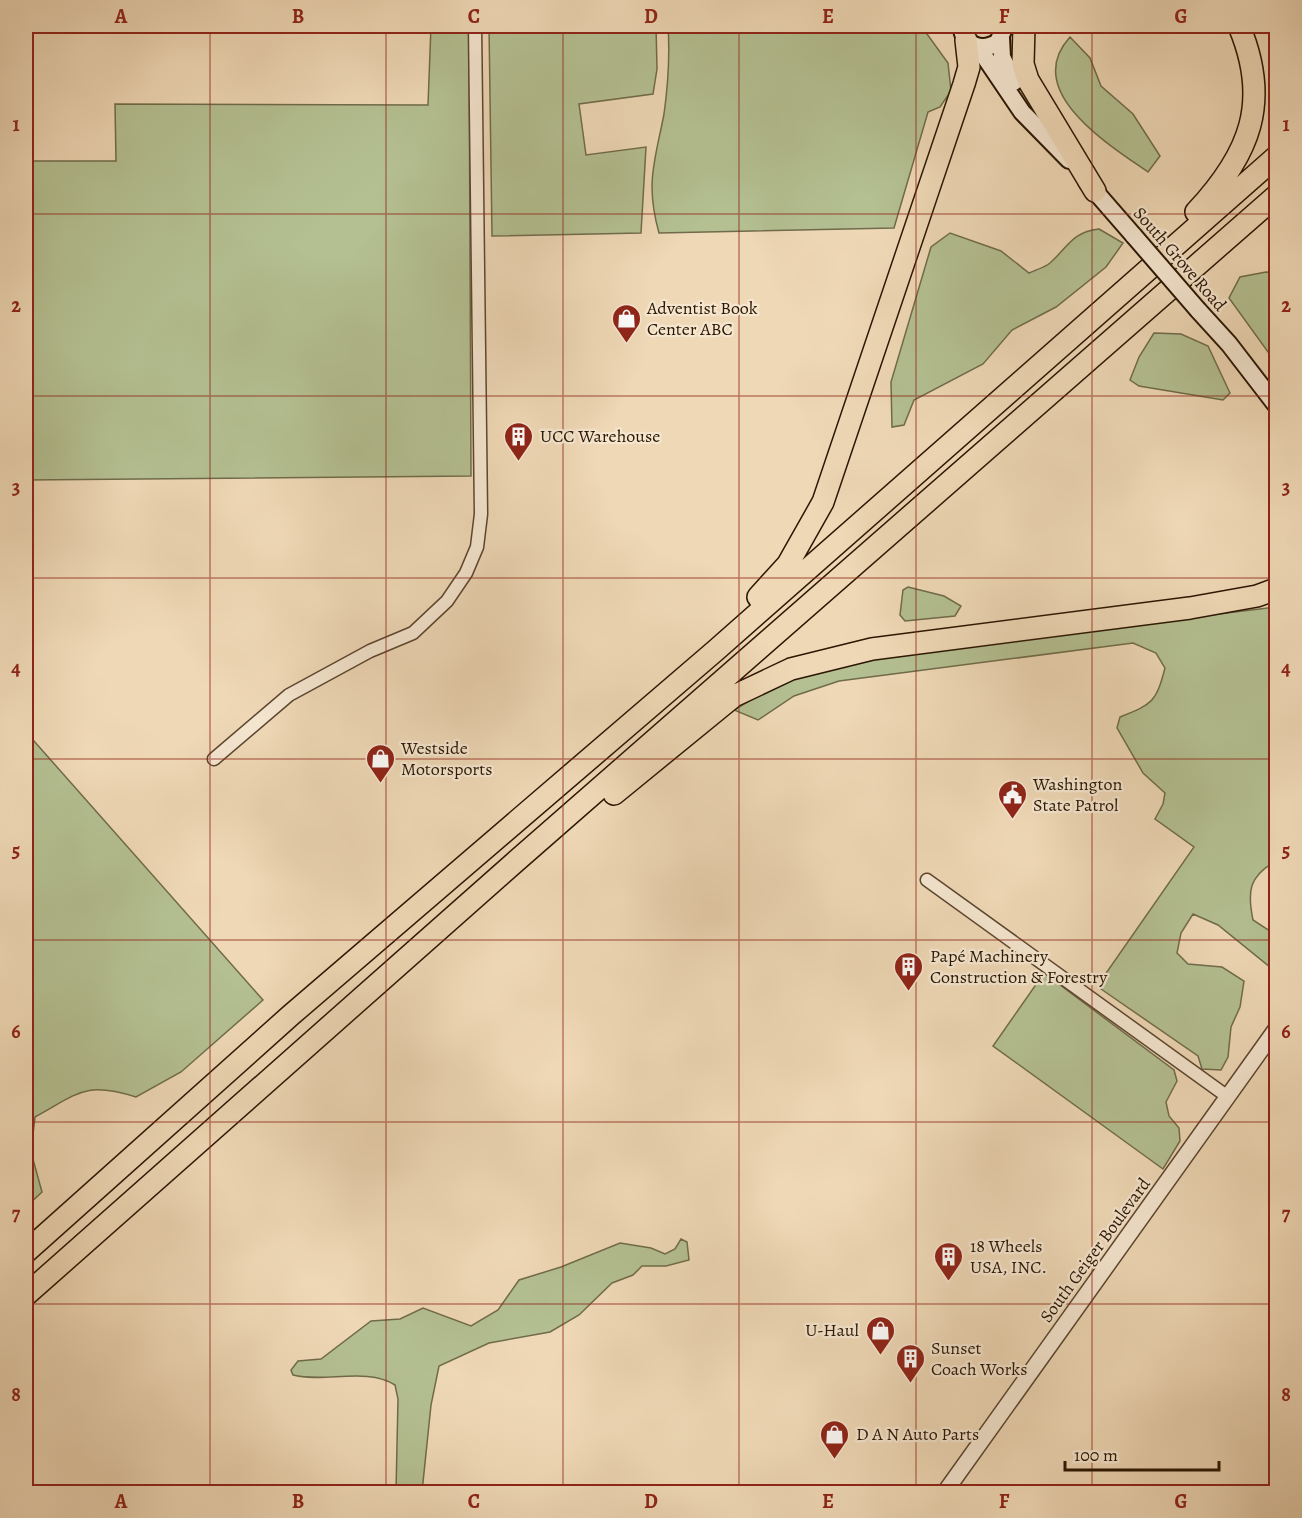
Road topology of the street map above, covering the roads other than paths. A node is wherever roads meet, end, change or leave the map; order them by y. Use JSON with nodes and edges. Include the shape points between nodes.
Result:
{"nodes":[{"id":1,"x":475,"y":26,"type":"edge"},
{"id":2,"x":1024,"y":26,"type":"edge"},
{"id":3,"x":1239,"y":26,"type":"edge"},
{"id":4,"x":1003,"y":32,"type":"edge"},
{"id":5,"x":965,"y":34,"type":"edge"},
{"id":6,"x":1052,"y":141,"type":"junction"},
{"id":7,"x":1276,"y":157,"type":"edge"},
{"id":8,"x":1095,"y":191,"type":"junction"},
{"id":9,"x":1276,"y":196,"type":"edge"},
{"id":10,"x":1167,"y":253,"type":"junction"},
{"id":11,"x":1276,"y":405,"type":"edge"},
{"id":12,"x":1276,"y":589,"type":"edge"},
{"id":13,"x":715,"y":651,"type":"junction"},
{"id":14,"x":214,"y":759,"type":"dead end"},
{"id":15,"x":514,"y":862,"type":"junction"},
{"id":16,"x":927,"y":880,"type":"dead end"},
{"id":17,"x":1276,"y":1029,"type":"edge"},
{"id":18,"x":1228,"y":1097,"type":"junction"},
{"id":19,"x":26,"y":1252,"type":"edge"},
{"id":20,"x":26,"y":1295,"type":"edge"},
{"id":21,"x":945,"y":1492,"type":"edge"}],
"edges":[{"from":1,"to":14,"type":"street","via":[[481,514],[477,547],[466,573],[447,601],[413,633],[370,651],[289,695]]},
{"from":2,"to":8,"type":"highway","via":[[1023,64],[1028,80]]},
{"from":3,"to":10,"type":"highway","via":[[1251,57],[1254,79],[1255,107],[1250,130],[1230,173],[1181,227]]},
{"from":4,"to":5,"type":"main road","via":[[992,46]]},
{"from":4,"to":6,"type":"main road","name":"South Grove Road","via":[[1005,66]]},
{"from":5,"to":6,"type":"main road","name":"South Grove Road","via":[[1022,112]]},
{"from":5,"to":13,"type":"highway","via":[[969,67],[964,84],[823,502],[788,564]]},
{"from":6,"to":8,"type":"main road","name":"South Grove Road"},
{"from":7,"to":10,"type":"highway"},
{"from":8,"to":11,"type":"main road","name":"South Grove Road","bridge":true,"via":[[1229,344]]},
{"from":9,"to":15,"type":"highway"},
{"from":10,"to":13,"type":"highway"},
{"from":12,"to":15,"type":"highway","via":[[1190,608],[872,649],[791,669],[734,696],[589,814]]},
{"from":13,"to":19,"type":"highway","via":[[291,1015]]},
{"from":15,"to":20,"type":"highway"},
{"from":16,"to":18,"type":"street"},
{"from":17,"to":18,"type":"street","name":"South Geiger Boulevard"},
{"from":18,"to":21,"type":"street","name":"South Geiger Boulevard"}]}
